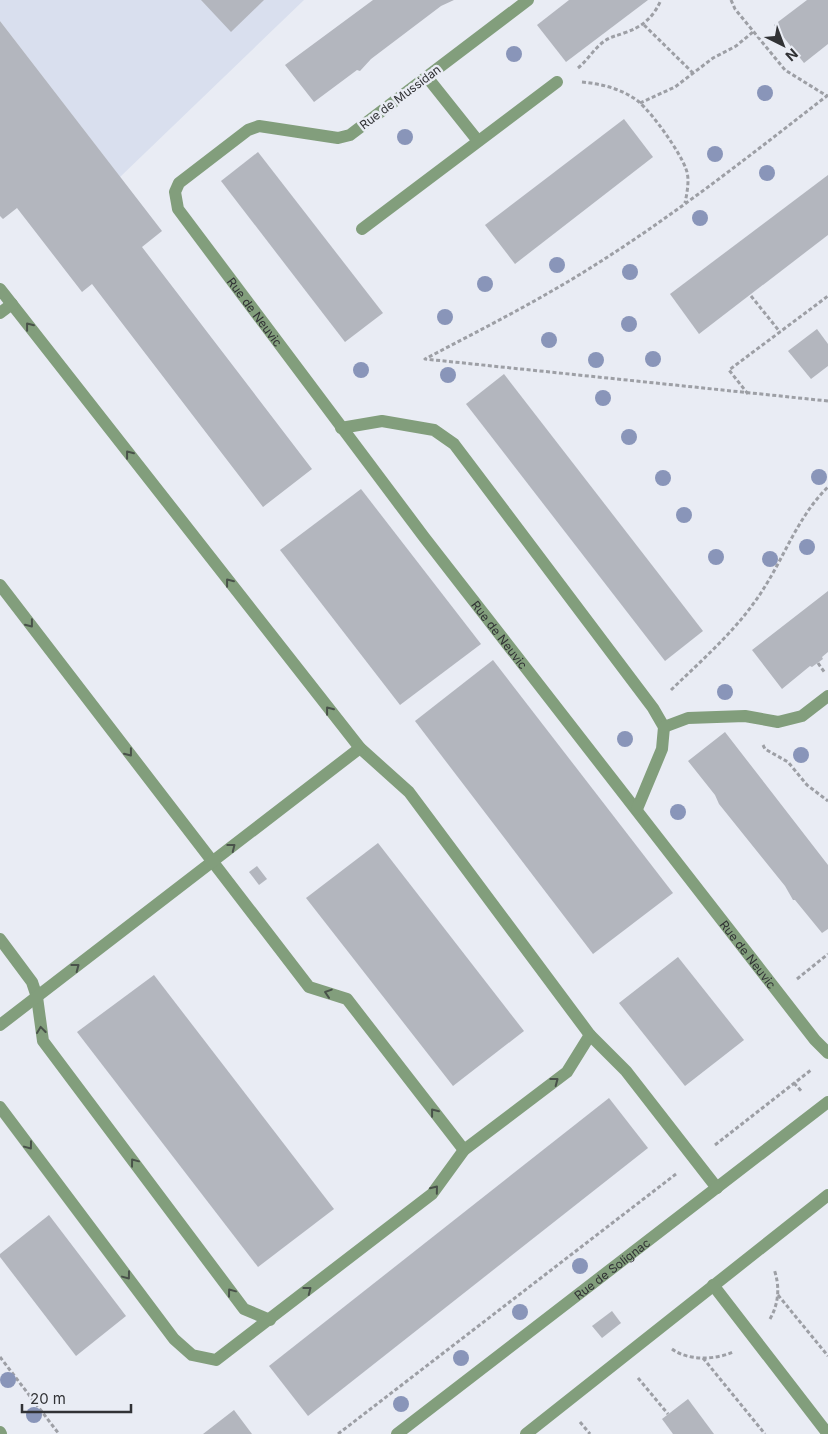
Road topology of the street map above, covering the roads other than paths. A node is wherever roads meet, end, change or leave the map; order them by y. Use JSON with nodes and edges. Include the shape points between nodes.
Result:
{"nodes":[{"id":1,"x":528,"y":0,"type":"edge"},
{"id":2,"x":427,"y":77,"type":"junction"},
{"id":3,"x":557,"y":82,"type":"road end"},
{"id":4,"x":478,"y":141,"type":"junction"},
{"id":5,"x":178,"y":210,"type":"joint"},
{"id":6,"x":362,"y":229,"type":"dead end"},
{"id":7,"x":0,"y":289,"type":"edge"},
{"id":8,"x":12,"y":304,"type":"junction"},
{"id":9,"x":0,"y":313,"type":"edge"},
{"id":10,"x":341,"y":428,"type":"junction"},
{"id":11,"x":0,"y":585,"type":"edge"},
{"id":12,"x":828,"y":696,"type":"edge"},
{"id":13,"x":664,"y":727,"type":"junction"},
{"id":14,"x":360,"y":748,"type":"junction"},
{"id":15,"x":637,"y":809,"type":"junction"},
{"id":16,"x":212,"y":862,"type":"junction"},
{"id":17,"x":0,"y":939,"type":"edge"},
{"id":18,"x":37,"y":996,"type":"junction"},
{"id":19,"x":0,"y":1025,"type":"edge"},
{"id":20,"x":590,"y":1035,"type":"junction"},
{"id":21,"x":828,"y":1053,"type":"edge"},
{"id":22,"x":828,"y":1102,"type":"edge"},
{"id":23,"x":0,"y":1107,"type":"edge"},
{"id":24,"x":464,"y":1150,"type":"junction"},
{"id":25,"x":717,"y":1188,"type":"junction"},
{"id":26,"x":828,"y":1195,"type":"edge"},
{"id":27,"x":713,"y":1285,"type":"junction"},
{"id":28,"x":270,"y":1320,"type":"junction"},
{"id":29,"x":528,"y":1433,"type":"edge"},
{"id":30,"x":396,"y":1434,"type":"edge"},
{"id":31,"x":828,"y":1434,"type":"edge"}],
"edges":[{"from":1,"to":2,"type":"street","name":"Rue de Mussidan"},
{"from":2,"to":4,"type":"street"},
{"from":2,"to":5,"type":"street","name":"Rue de Mussidan","via":[[350,135],[338,138],[259,126],[248,130],[179,182],[175,192]]},
{"from":3,"to":4,"type":"street"},
{"from":4,"to":6,"type":"street"},
{"from":5,"to":10,"type":"street","name":"Rue de Neuvic"},
{"from":7,"to":8,"type":"street"},
{"from":8,"to":9,"type":"street"},
{"from":14,"to":8,"type":"street","one_way":true},
{"from":10,"to":13,"type":"street","via":[[382,421],[434,430],[454,444]]},
{"from":10,"to":15,"type":"street","name":"Rue de Neuvic"},
{"from":11,"to":16,"type":"street","one_way":true},
{"from":12,"to":13,"type":"street","via":[[802,716],[778,722],[745,716],[688,718]]},
{"from":13,"to":15,"type":"street","via":[[662,749]]},
{"from":16,"to":14,"type":"street","one_way":true},
{"from":14,"to":20,"type":"street","via":[[409,792]]},
{"from":15,"to":21,"type":"street","name":"Rue de Neuvic"},
{"from":18,"to":16,"type":"street","one_way":true},
{"from":24,"to":16,"type":"street","one_way":true,"via":[[347,999],[309,987]]},
{"from":17,"to":18,"type":"street","via":[[32,982]]},
{"from":18,"to":19,"type":"street"},
{"from":28,"to":18,"type":"street","one_way":true,"via":[[244,1308],[43,1041]]},
{"from":24,"to":20,"type":"street","one_way":true,"via":[[567,1072]]},
{"from":20,"to":25,"type":"street","via":[[626,1071]]},
{"from":22,"to":25,"type":"street","name":"Rue de Solignac"},
{"from":23,"to":28,"type":"street","one_way":true,"via":[[174,1339],[192,1355],[216,1360]]},
{"from":28,"to":24,"type":"street","one_way":true,"via":[[432,1194]]},
{"from":25,"to":30,"type":"street","name":"Rue de Solignac"},
{"from":26,"to":27,"type":"street"},
{"from":27,"to":29,"type":"street"},
{"from":27,"to":31,"type":"street"}]}
